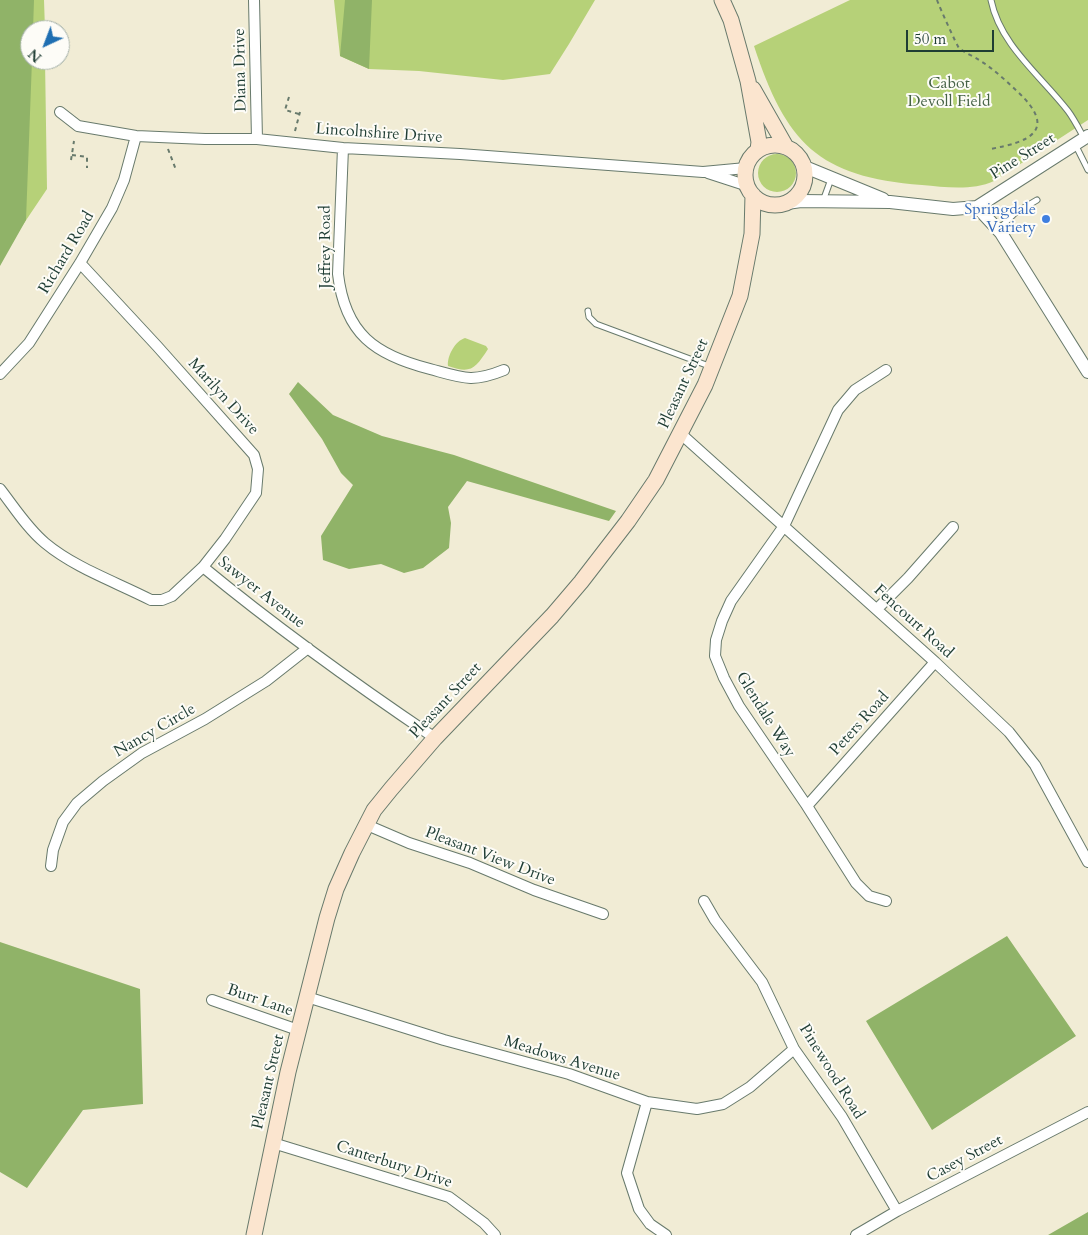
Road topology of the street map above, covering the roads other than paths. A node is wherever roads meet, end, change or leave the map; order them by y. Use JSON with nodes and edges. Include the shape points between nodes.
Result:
{"nodes":[{"id":1,"x":254,"y":0,"type":"edge"},
{"id":2,"x":722,"y":0,"type":"edge"},
{"id":3,"x":991,"y":0,"type":"edge"},
{"id":4,"x":748,"y":81,"type":"junction"},
{"id":5,"x":60,"y":112,"type":"dead end"},
{"id":6,"x":136,"y":136,"type":"junction"},
{"id":7,"x":1082,"y":139,"type":"edge"},
{"id":8,"x":257,"y":140,"type":"junction"},
{"id":9,"x":786,"y":147,"type":"junction"},
{"id":10,"x":343,"y":148,"type":"junction"},
{"id":11,"x":758,"y":150,"type":"junction"},
{"id":12,"x":805,"y":167,"type":"junction"},
{"id":13,"x":746,"y":168,"type":"junction"},
{"id":14,"x":1088,"y":170,"type":"edge"},
{"id":15,"x":703,"y":172,"type":"junction"},
{"id":16,"x":831,"y":179,"type":"junction"},
{"id":17,"x":750,"y":191,"type":"junction"},
{"id":18,"x":1037,"y":200,"type":"dead end"},
{"id":19,"x":823,"y":201,"type":"junction"},
{"id":20,"x":890,"y":202,"type":"junction"},
{"id":21,"x":779,"y":204,"type":"junction"},
{"id":22,"x":977,"y":207,"type":"junction"},
{"id":23,"x":999,"y":230,"type":"junction"},
{"id":24,"x":752,"y":234,"type":"junction"},
{"id":25,"x":80,"y":263,"type":"junction"},
{"id":26,"x":588,"y":311,"type":"dead end"},
{"id":27,"x":712,"y":368,"type":"junction"},
{"id":28,"x":504,"y":370,"type":"dead end"},
{"id":29,"x":886,"y":370,"type":"dead end"},
{"id":30,"x":1088,"y":372,"type":"edge"},
{"id":31,"x":0,"y":374,"type":"edge"},
{"id":32,"x":681,"y":434,"type":"junction"},
{"id":33,"x":0,"y":489,"type":"edge"},
{"id":34,"x":784,"y":526,"type":"junction"},
{"id":35,"x":953,"y":527,"type":"dead end"},
{"id":36,"x":203,"y":567,"type":"junction"},
{"id":37,"x":877,"y":609,"type":"junction"},
{"id":38,"x":308,"y":648,"type":"junction"},
{"id":39,"x":935,"y":662,"type":"junction"},
{"id":40,"x":435,"y":738,"type":"junction"},
{"id":41,"x":807,"y":806,"type":"junction"},
{"id":42,"x":367,"y":825,"type":"junction"},
{"id":43,"x":1088,"y":862,"type":"edge"},
{"id":44,"x":50,"y":866,"type":"dead end"},
{"id":45,"x":704,"y":900,"type":"dead end"},
{"id":46,"x":886,"y":901,"type":"dead end"},
{"id":47,"x":603,"y":914,"type":"dead end"},
{"id":48,"x":307,"y":996,"type":"junction"},
{"id":49,"x":212,"y":1000,"type":"dead end"},
{"id":50,"x":298,"y":1030,"type":"junction"},
{"id":51,"x":794,"y":1049,"type":"junction"},
{"id":52,"x":648,"y":1102,"type":"junction"},
{"id":53,"x":1088,"y":1112,"type":"edge"},
{"id":54,"x":273,"y":1143,"type":"junction"},
{"id":55,"x":897,"y":1211,"type":"junction"},
{"id":56,"x":254,"y":1235,"type":"edge"},
{"id":57,"x":495,"y":1235,"type":"edge"},
{"id":58,"x":666,"y":1235,"type":"edge"},
{"id":59,"x":856,"y":1235,"type":"edge"}],
"edges":[{"from":1,"to":8,"type":"street","name":"Diana Drive"},
{"from":2,"to":4,"type":"main road"},
{"from":3,"to":7,"type":"lane","via":[[999,26],[1009,42],[1069,112]]},
{"from":4,"to":9,"type":"main road"},
{"from":4,"to":11,"type":"main road"},
{"from":5,"to":6,"type":"street","name":"Lincolnshire Drive","via":[[78,126]]},
{"from":6,"to":8,"type":"street","name":"Lincolnshire Drive"},
{"from":6,"to":25,"type":"street","name":"Richard Road","via":[[124,180],[112,208]]},
{"from":7,"to":14,"type":"lane"},
{"from":7,"to":22,"type":"street","name":"Pine Street"},
{"from":8,"to":10,"type":"street","name":"Lincolnshire Drive"},
{"from":9,"to":11,"type":"main road","via":[[771,145]]},
{"from":9,"to":12,"type":"main road","via":[[798,155]]},
{"from":10,"to":15,"type":"street","name":"Lincolnshire Drive"},
{"from":10,"to":28,"type":"street","name":"Jeffrey Road","via":[[338,274],[350,319],[382,352],[405,363],[468,379],[488,377]]},
{"from":11,"to":13,"type":"main road"},
{"from":12,"to":16,"type":"street"},
{"from":12,"to":21,"type":"main road","via":[[802,189],[793,200]]},
{"from":13,"to":15,"type":"street","name":"Lincolnshire Drive"},
{"from":13,"to":17,"type":"main road"},
{"from":15,"to":17,"type":"street","name":"Lincolnshire Drive"},
{"from":16,"to":19,"type":"lane"},
{"from":16,"to":20,"type":"street"},
{"from":17,"to":21,"type":"main road","via":[[765,204]]},
{"from":17,"to":24,"type":"main road","name":"Pleasant Street"},
{"from":18,"to":23,"type":"lane","via":[[1015,213]]},
{"from":19,"to":20,"type":"street"},
{"from":19,"to":21,"type":"street"},
{"from":20,"to":22,"type":"street","via":[[953,209]]},
{"from":21,"to":24,"type":"main road","name":"Pleasant Street"},
{"from":22,"to":23,"type":"street"},
{"from":23,"to":30,"type":"street"},
{"from":24,"to":27,"type":"main road","name":"Pleasant Street","via":[[740,296]]},
{"from":25,"to":31,"type":"street","name":"Richard Road","via":[[29,343]]},
{"from":25,"to":36,"type":"street","name":"Marilyn Drive","via":[[254,455],[258,469],[256,493]]},
{"from":26,"to":27,"type":"lane","via":[[596,324]]},
{"from":27,"to":32,"type":"main road","name":"Pleasant Street"},
{"from":29,"to":34,"type":"street","name":"Glendale Way","via":[[862,385],[834,416]]},
{"from":32,"to":34,"type":"street","name":"Fencourt Road"},
{"from":32,"to":40,"type":"main road","name":"Pleasant Street","via":[[656,480],[594,566],[552,616]]},
{"from":33,"to":36,"type":"street","name":"Sawyer Avenue","via":[[44,543],[74,562],[151,600],[172,596]]},
{"from":34,"to":37,"type":"street","name":"Fencourt Road"},
{"from":34,"to":41,"type":"street","name":"Glendale Way","via":[[731,600],[716,640],[714,656],[739,706]]},
{"from":35,"to":37,"type":"street"},
{"from":36,"to":38,"type":"street","name":"Sawyer Avenue"},
{"from":37,"to":39,"type":"street","name":"Fencourt Road"},
{"from":38,"to":40,"type":"street","name":"Sawyer Avenue"},
{"from":38,"to":44,"type":"street","name":"Nancy Circle","via":[[266,681],[142,753],[103,781],[77,803],[63,822]]},
{"from":39,"to":41,"type":"street","name":"Peters Road"},
{"from":39,"to":43,"type":"street","name":"Fencourt Road","via":[[1009,732],[1035,765]]},
{"from":40,"to":42,"type":"main road","name":"Pleasant Street","via":[[374,810]]},
{"from":41,"to":46,"type":"street","name":"Glendale Way","via":[[856,883],[869,896]]},
{"from":42,"to":47,"type":"street","name":"Pleasant View Drive"},
{"from":42,"to":48,"type":"main road","name":"Pleasant Street","via":[[336,889]]},
{"from":45,"to":51,"type":"street","name":"Pinewood Road","via":[[762,982]]},
{"from":48,"to":50,"type":"main road","name":"Pleasant Street"},
{"from":48,"to":52,"type":"street","name":"Meadows Avenue","via":[[444,1040],[569,1074]]},
{"from":49,"to":50,"type":"street","name":"Burr Lane"},
{"from":50,"to":54,"type":"main road","name":"Pleasant Street"},
{"from":51,"to":52,"type":"street","name":"Meadows Avenue","via":[[750,1087],[723,1104],[697,1109]]},
{"from":51,"to":55,"type":"street","name":"Pinewood Road","via":[[842,1117]]},
{"from":52,"to":58,"type":"street","via":[[627,1173],[639,1208],[650,1224]]},
{"from":53,"to":55,"type":"street","name":"Casey Street"},
{"from":54,"to":56,"type":"main road","name":"Pleasant Street"},
{"from":54,"to":57,"type":"street","name":"Canterbury Drive","via":[[449,1197]]},
{"from":55,"to":59,"type":"street","name":"Casey Street"}]}
